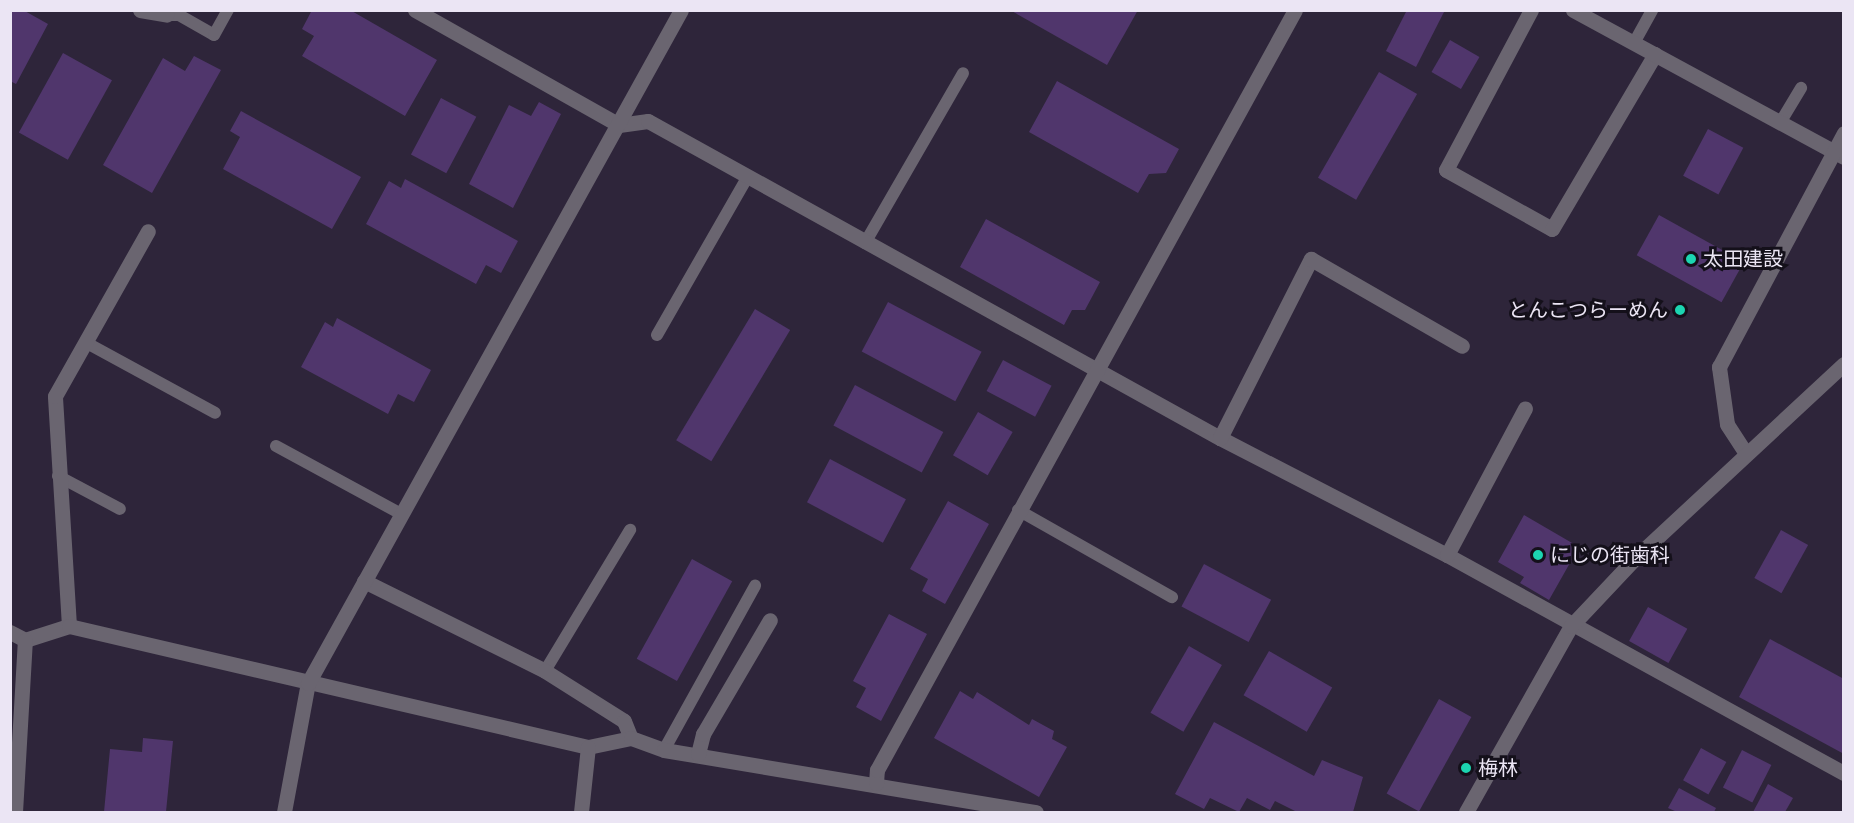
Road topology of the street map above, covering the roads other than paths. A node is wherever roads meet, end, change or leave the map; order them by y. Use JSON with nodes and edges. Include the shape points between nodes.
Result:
{"nodes":[{"id":1,"x":140,"y":10,"type":"edge"},
{"id":2,"x":228,"y":10,"type":"edge"},
{"id":3,"x":415,"y":10,"type":"edge"},
{"id":4,"x":681,"y":10,"type":"edge"},
{"id":5,"x":1295,"y":10,"type":"edge"},
{"id":6,"x":1531,"y":10,"type":"edge"},
{"id":7,"x":1573,"y":10,"type":"edge"},
{"id":8,"x":1652,"y":10,"type":"edge"},
{"id":9,"x":167,"y":15,"type":"joint"},
{"id":10,"x":1634,"y":44,"type":"junction"},
{"id":11,"x":1655,"y":54,"type":"junction"},
{"id":12,"x":963,"y":73,"type":"dead end"},
{"id":13,"x":1801,"y":88,"type":"dead end"},
{"id":14,"x":1780,"y":123,"type":"junction"},
{"id":15,"x":620,"y":125,"type":"junction"},
{"id":16,"x":1844,"y":133,"type":"edge"},
{"id":17,"x":1839,"y":154,"type":"edge"},
{"id":18,"x":748,"y":176,"type":"junction"},
{"id":19,"x":148,"y":231,"type":"dead end"},
{"id":20,"x":865,"y":243,"type":"junction"},
{"id":21,"x":657,"y":335,"type":"dead end"},
{"id":22,"x":85,"y":342,"type":"junction"},
{"id":23,"x":1462,"y":346,"type":"dead end"},
{"id":24,"x":1844,"y":364,"type":"edge"},
{"id":25,"x":1097,"y":368,"type":"junction"},
{"id":26,"x":1525,"y":408,"type":"dead end"},
{"id":27,"x":215,"y":413,"type":"dead end"},
{"id":28,"x":1220,"y":438,"type":"junction"},
{"id":29,"x":276,"y":446,"type":"dead end"},
{"id":30,"x":1745,"y":452,"type":"junction"},
{"id":31,"x":58,"y":476,"type":"junction"},
{"id":32,"x":120,"y":509,"type":"dead end"},
{"id":33,"x":1018,"y":510,"type":"junction"},
{"id":34,"x":400,"y":514,"type":"junction"},
{"id":35,"x":630,"y":530,"type":"dead end"},
{"id":36,"x":1447,"y":555,"type":"junction"},
{"id":37,"x":364,"y":581,"type":"junction"},
{"id":38,"x":755,"y":586,"type":"dead end"},
{"id":39,"x":1172,"y":597,"type":"dead end"},
{"id":40,"x":770,"y":620,"type":"dead end"},
{"id":41,"x":69,"y":626,"type":"junction"},
{"id":42,"x":1571,"y":626,"type":"junction"},
{"id":43,"x":10,"y":632,"type":"edge"},
{"id":44,"x":25,"y":640,"type":"junction"},
{"id":45,"x":545,"y":671,"type":"junction"},
{"id":46,"x":308,"y":683,"type":"junction"},
{"id":47,"x":631,"y":738,"type":"junction"},
{"id":48,"x":588,"y":747,"type":"junction"},
{"id":49,"x":664,"y":750,"type":"junction"},
{"id":50,"x":698,"y":754,"type":"junction"},
{"id":51,"x":1844,"y":773,"type":"edge"},
{"id":52,"x":876,"y":783,"type":"junction"},
{"id":53,"x":1032,"y":812,"type":"edge"},
{"id":54,"x":15,"y":813,"type":"edge"},
{"id":55,"x":284,"y":813,"type":"edge"},
{"id":56,"x":581,"y":813,"type":"edge"},
{"id":57,"x":1466,"y":813,"type":"edge"}],
"edges":[{"from":1,"to":9,"type":"street"},
{"from":2,"to":9,"type":"lane","via":[[214,35],[179,15]]},
{"from":3,"to":15,"type":"street"},
{"from":4,"to":15,"type":"street"},
{"from":5,"to":25,"type":"street"},
{"from":6,"to":11,"type":"street","via":[[1446,170],[1552,229]]},
{"from":7,"to":10,"type":"street"},
{"from":8,"to":10,"type":"lane"},
{"from":10,"to":11,"type":"street"},
{"from":11,"to":14,"type":"street"},
{"from":12,"to":20,"type":"lane"},
{"from":13,"to":14,"type":"lane"},
{"from":14,"to":17,"type":"street"},
{"from":15,"to":18,"type":"street","via":[[648,121]]},
{"from":15,"to":34,"type":"street"},
{"from":16,"to":17,"type":"street"},
{"from":17,"to":30,"type":"street","via":[[1719,367],[1727,424]]},
{"from":18,"to":20,"type":"street"},
{"from":18,"to":21,"type":"lane"},
{"from":19,"to":22,"type":"street"},
{"from":20,"to":25,"type":"street"},
{"from":22,"to":27,"type":"lane"},
{"from":22,"to":31,"type":"street","via":[[55,396]]},
{"from":23,"to":28,"type":"street","via":[[1311,259]]},
{"from":24,"to":30,"type":"street"},
{"from":25,"to":28,"type":"street"},
{"from":25,"to":33,"type":"street"},
{"from":26,"to":36,"type":"street"},
{"from":28,"to":36,"type":"street"},
{"from":29,"to":34,"type":"lane"},
{"from":30,"to":42,"type":"street"},
{"from":31,"to":32,"type":"lane"},
{"from":31,"to":41,"type":"street"},
{"from":33,"to":39,"type":"lane"},
{"from":33,"to":52,"type":"street","via":[[877,770]]},
{"from":34,"to":37,"type":"street"},
{"from":35,"to":45,"type":"lane"},
{"from":36,"to":42,"type":"street"},
{"from":37,"to":45,"type":"street"},
{"from":37,"to":46,"type":"street"},
{"from":38,"to":49,"type":"lane"},
{"from":40,"to":50,"type":"street","via":[[703,734]]},
{"from":41,"to":44,"type":"street"},
{"from":41,"to":46,"type":"street"},
{"from":42,"to":51,"type":"street"},
{"from":42,"to":57,"type":"street"},
{"from":43,"to":44,"type":"street"},
{"from":44,"to":54,"type":"street"},
{"from":45,"to":47,"type":"street","via":[[624,721]]},
{"from":46,"to":48,"type":"street"},
{"from":46,"to":55,"type":"street"},
{"from":47,"to":48,"type":"street"},
{"from":47,"to":49,"type":"street"},
{"from":48,"to":56,"type":"street"},
{"from":49,"to":50,"type":"street"},
{"from":50,"to":52,"type":"street"},
{"from":52,"to":53,"type":"street"}]}
